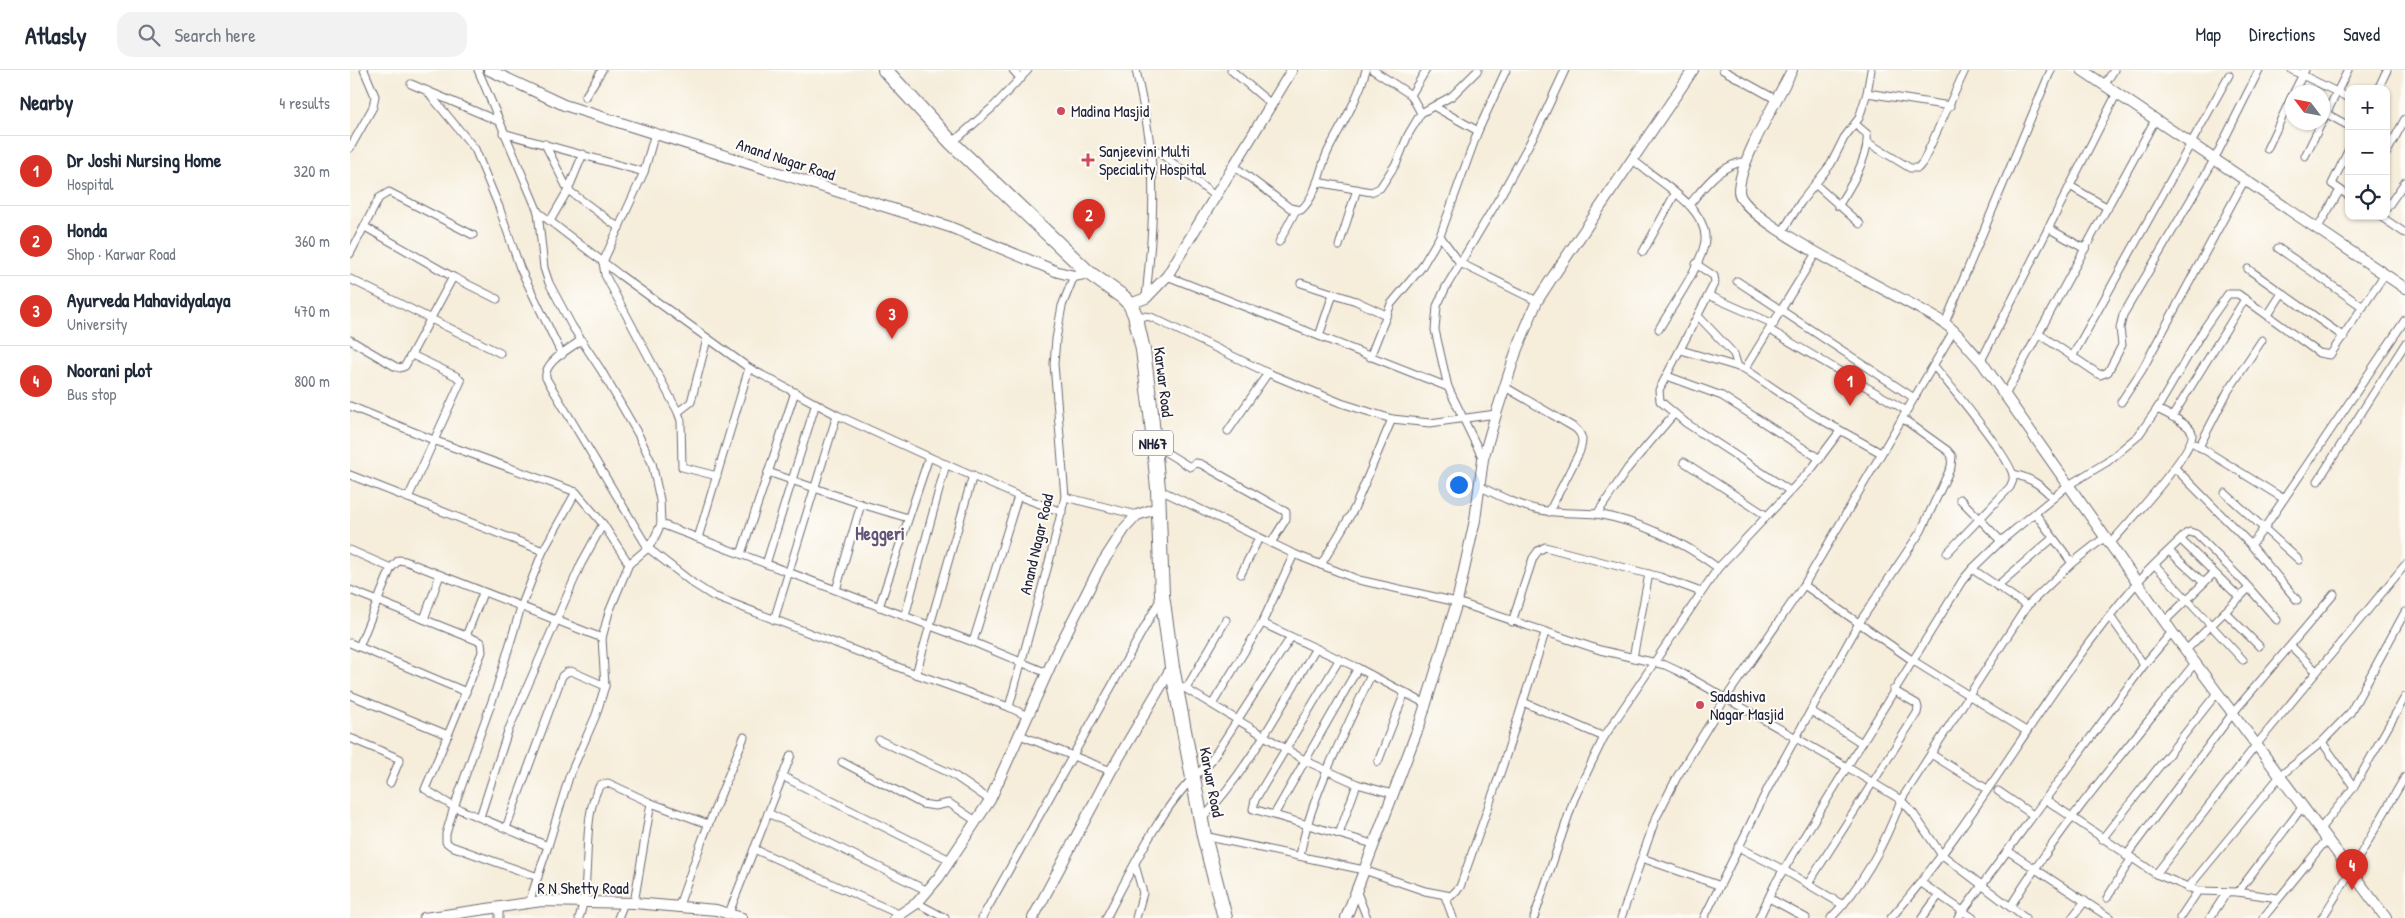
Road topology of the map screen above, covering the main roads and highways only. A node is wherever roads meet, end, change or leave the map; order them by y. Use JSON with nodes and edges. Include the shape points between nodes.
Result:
{"nodes":[{"id":1,"x":885,"y":70,"type":"edge"},
{"id":2,"x":1225,"y":918,"type":"edge"}],
"edges":[{"from":1,"to":2,"type":"highway","name":"Karwar Road","number":"NH67","via":[[952,143],[1089,274],[1132,309],[1143,350],[1158,489],[1162,595],[1172,667],[1181,685],[1192,776]]}]}
